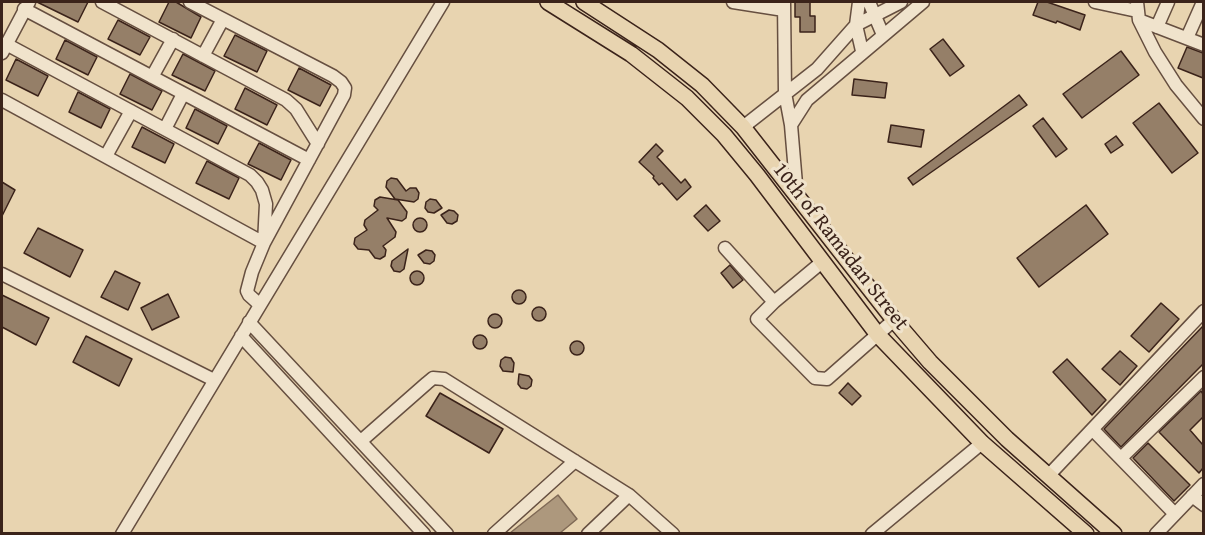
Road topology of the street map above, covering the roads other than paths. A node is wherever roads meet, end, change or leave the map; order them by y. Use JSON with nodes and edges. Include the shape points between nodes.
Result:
{"nodes":[{"id":1,"x":102,"y":2,"type":"edge"},
{"id":2,"x":190,"y":2,"type":"edge"},
{"id":3,"x":442,"y":2,"type":"edge"},
{"id":4,"x":548,"y":2,"type":"edge"},
{"id":5,"x":584,"y":2,"type":"edge"},
{"id":6,"x":733,"y":2,"type":"edge"},
{"id":7,"x":859,"y":2,"type":"edge"},
{"id":8,"x":869,"y":2,"type":"edge"},
{"id":9,"x":901,"y":2,"type":"edge"},
{"id":10,"x":923,"y":2,"type":"edge"},
{"id":11,"x":1095,"y":2,"type":"edge"},
{"id":12,"x":1168,"y":2,"type":"edge"},
{"id":13,"x":1203,"y":2,"type":"edge"},
{"id":14,"x":26,"y":5,"type":"edge"},
{"id":15,"x":784,"y":6,"type":"edge"},
{"id":16,"x":1138,"y":11,"type":"edge"},
{"id":17,"x":874,"y":15,"type":"junction"},
{"id":18,"x":223,"y":19,"type":"junction"},
{"id":19,"x":856,"y":25,"type":"junction"},
{"id":20,"x":1157,"y":27,"type":"junction"},
{"id":21,"x":883,"y":35,"type":"junction"},
{"id":22,"x":1187,"y":38,"type":"junction"},
{"id":23,"x":172,"y":39,"type":"junction"},
{"id":24,"x":1203,"y":45,"type":"edge"},
{"id":25,"x":4,"y":48,"type":"edge"},
{"id":26,"x":862,"y":51,"type":"junction"},
{"id":27,"x":203,"y":56,"type":"junction"},
{"id":28,"x":152,"y":76,"type":"junction"},
{"id":29,"x":785,"y":93,"type":"junction"},
{"id":30,"x":183,"y":94,"type":"junction"},
{"id":31,"x":2,"y":100,"type":"edge"},
{"id":32,"x":131,"y":111,"type":"junction"},
{"id":33,"x":1203,"y":119,"type":"edge"},
{"id":34,"x":791,"y":125,"type":"junction"},
{"id":35,"x":743,"y":127,"type":"junction"},
{"id":36,"x":165,"y":129,"type":"junction"},
{"id":37,"x":318,"y":144,"type":"junction"},
{"id":38,"x":106,"y":156,"type":"junction"},
{"id":39,"x":309,"y":160,"type":"junction"},
{"id":40,"x":797,"y":196,"type":"junction"},
{"id":41,"x":264,"y":243,"type":"junction"},
{"id":42,"x":724,"y":248,"type":"dead end"},
{"id":43,"x":822,"y":262,"type":"junction"},
{"id":44,"x":2,"y":274,"type":"edge"},
{"id":45,"x":774,"y":302,"type":"junction"},
{"id":46,"x":259,"y":304,"type":"junction"},
{"id":47,"x":1203,"y":311,"type":"edge"},
{"id":48,"x":894,"y":320,"type":"junction"},
{"id":49,"x":249,"y":322,"type":"junction"},
{"id":50,"x":878,"y":335,"type":"junction"},
{"id":51,"x":241,"y":336,"type":"junction"},
{"id":52,"x":1203,"y":377,"type":"edge"},
{"id":53,"x":214,"y":380,"type":"junction"},
{"id":54,"x":1093,"y":430,"type":"junction"},
{"id":55,"x":361,"y":441,"type":"junction"},
{"id":56,"x":982,"y":443,"type":"junction"},
{"id":57,"x":1121,"y":458,"type":"junction"},
{"id":58,"x":575,"y":461,"type":"junction"},
{"id":59,"x":1048,"y":476,"type":"junction"},
{"id":60,"x":1203,"y":484,"type":"edge"},
{"id":61,"x":629,"y":495,"type":"junction"},
{"id":62,"x":1192,"y":496,"type":"junction"},
{"id":63,"x":1203,"y":505,"type":"edge"},
{"id":64,"x":1175,"y":514,"type":"junction"},
{"id":65,"x":122,"y":534,"type":"edge"},
{"id":66,"x":424,"y":534,"type":"edge"},
{"id":67,"x":447,"y":534,"type":"edge"},
{"id":68,"x":494,"y":534,"type":"edge"},
{"id":69,"x":588,"y":534,"type":"edge"},
{"id":70,"x":673,"y":534,"type":"edge"},
{"id":71,"x":872,"y":534,"type":"edge"},
{"id":72,"x":1086,"y":534,"type":"edge"},
{"id":73,"x":1114,"y":534,"type":"edge"},
{"id":74,"x":1156,"y":534,"type":"edge"}],
"edges":[{"from":1,"to":23,"type":"street"},
{"from":2,"to":18,"type":"street"},
{"from":3,"to":46,"type":"street"},
{"from":4,"to":43,"type":"main road","name":"10th of Ramadan Street","via":[[631,54],[687,98],[758,175]]},
{"from":5,"to":35,"type":"main road","name":"10th of Ramadan Street","via":[[658,50],[702,85]]},
{"from":6,"to":15,"type":"street"},
{"from":7,"to":19,"type":"street"},
{"from":8,"to":17,"type":"street"},
{"from":9,"to":17,"type":"street"},
{"from":10,"to":21,"type":"street"},
{"from":11,"to":16,"type":"street"},
{"from":12,"to":20,"type":"street"},
{"from":13,"to":22,"type":"street"},
{"from":14,"to":25,"type":"street"},
{"from":14,"to":28,"type":"street"},
{"from":15,"to":29,"type":"street"},
{"from":16,"to":20,"type":"street"},
{"from":16,"to":33,"type":"street","via":[[1166,70]]},
{"from":17,"to":19,"type":"street"},
{"from":17,"to":21,"type":"street"},
{"from":18,"to":27,"type":"street"},
{"from":18,"to":37,"type":"street","via":[[341,82],[344,95]]},
{"from":19,"to":26,"type":"street"},
{"from":19,"to":29,"type":"street","via":[[817,69]]},
{"from":20,"to":22,"type":"street"},
{"from":21,"to":26,"type":"street"},
{"from":22,"to":24,"type":"street"},
{"from":23,"to":27,"type":"street"},
{"from":23,"to":28,"type":"street"},
{"from":25,"to":32,"type":"street"},
{"from":26,"to":34,"type":"street","via":[[807,100]]},
{"from":27,"to":37,"type":"street","via":[[286,100]]},
{"from":28,"to":30,"type":"street"},
{"from":29,"to":34,"type":"street"},
{"from":29,"to":35,"type":"street"},
{"from":30,"to":36,"type":"street"},
{"from":30,"to":39,"type":"street"},
{"from":31,"to":38,"type":"street"},
{"from":32,"to":36,"type":"street"},
{"from":32,"to":38,"type":"street"},
{"from":34,"to":40,"type":"street"},
{"from":35,"to":40,"type":"main road","name":"10th of Ramadan Street"},
{"from":36,"to":41,"type":"street","via":[[257,182],[266,204]]},
{"from":37,"to":39,"type":"street"},
{"from":38,"to":41,"type":"street"},
{"from":39,"to":41,"type":"street"},
{"from":40,"to":48,"type":"main road","name":"10th of Ramadan Street"},
{"from":41,"to":46,"type":"street","via":[[248,285],[249,295]]},
{"from":42,"to":45,"type":"street"},
{"from":43,"to":45,"type":"street"},
{"from":43,"to":50,"type":"main road","name":"10th of Ramadan Street"},
{"from":44,"to":53,"type":"street"},
{"from":45,"to":50,"type":"street","via":[[758,321],[819,380],[827,379]]},
{"from":46,"to":49,"type":"street"},
{"from":47,"to":54,"type":"street"},
{"from":48,"to":50,"type":"street"},
{"from":48,"to":59,"type":"main road","name":"10th of Ramadan Street","via":[[967,402]]},
{"from":49,"to":51,"type":"street"},
{"from":49,"to":55,"type":"street"},
{"from":50,"to":56,"type":"main road","name":"10th of Ramadan Street"},
{"from":51,"to":53,"type":"street"},
{"from":51,"to":66,"type":"street"},
{"from":52,"to":57,"type":"street"},
{"from":53,"to":65,"type":"street"},
{"from":54,"to":57,"type":"street"},
{"from":54,"to":59,"type":"street"},
{"from":55,"to":58,"type":"street","via":[[432,378],[438,378],[449,381]]},
{"from":55,"to":67,"type":"street"},
{"from":56,"to":71,"type":"street"},
{"from":56,"to":72,"type":"main road","name":"10th of Ramadan Street"},
{"from":57,"to":64,"type":"street"},
{"from":58,"to":61,"type":"street"},
{"from":58,"to":68,"type":"street"},
{"from":59,"to":73,"type":"main road","name":"10th of Ramadan Street"},
{"from":60,"to":62,"type":"street"},
{"from":61,"to":69,"type":"street"},
{"from":61,"to":70,"type":"street"},
{"from":62,"to":63,"type":"street"},
{"from":62,"to":64,"type":"street"},
{"from":64,"to":74,"type":"street"}]}
